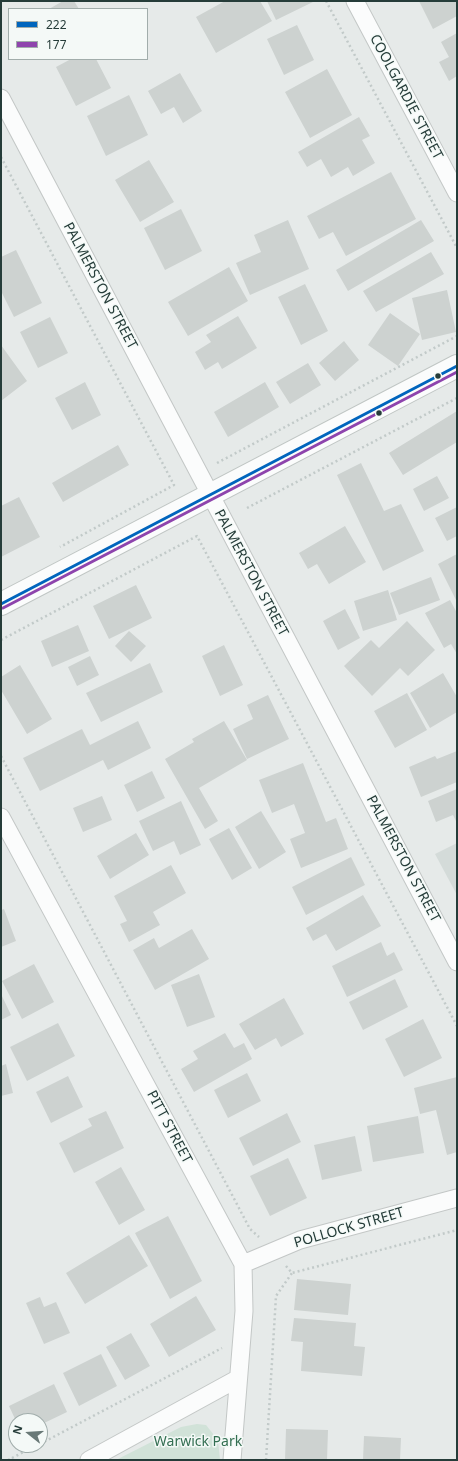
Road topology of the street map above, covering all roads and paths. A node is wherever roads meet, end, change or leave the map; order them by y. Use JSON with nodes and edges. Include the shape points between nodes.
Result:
{"nodes":[{"id":1,"x":326,"y":1,"type":"edge"},
{"id":2,"x":355,"y":1,"type":"edge"},
{"id":3,"x":1,"y":98,"type":"edge"},
{"id":4,"x":1,"y":157,"type":"edge"},
{"id":5,"x":457,"y":193,"type":"edge"},
{"id":6,"x":457,"y":248,"type":"edge"},
{"id":7,"x":457,"y":336,"type":"edge"},
{"id":8,"x":457,"y":366,"type":"edge"},
{"id":9,"x":457,"y":398,"type":"edge"},
{"id":10,"x":217,"y":463,"type":"dead end"},
{"id":11,"x":210,"y":496,"type":"junction"},
{"id":12,"x":247,"y":508,"type":"dead end"},
{"id":13,"x":57,"y":548,"type":"dead end"},
{"id":14,"x":1,"y":604,"type":"edge"},
{"id":15,"x":1,"y":640,"type":"edge"},
{"id":16,"x":1,"y":756,"type":"edge"},
{"id":17,"x":1,"y":817,"type":"edge"},
{"id":18,"x":457,"y":962,"type":"edge"},
{"id":19,"x":457,"y":1026,"type":"edge"},
{"id":20,"x":457,"y":1198,"type":"edge"},
{"id":21,"x":457,"y":1230,"type":"edge"},
{"id":22,"x":274,"y":1250,"type":"junction"},
{"id":23,"x":243,"y":1264,"type":"junction"},
{"id":24,"x":292,"y":1273,"type":"junction"},
{"id":25,"x":242,"y":1337,"type":"junction"},
{"id":26,"x":237,"y":1379,"type":"junction"},
{"id":27,"x":48,"y":1440,"type":"edge"},
{"id":28,"x":23,"y":1453,"type":"edge"},
{"id":29,"x":13,"y":1459,"type":"edge"},
{"id":30,"x":8,"y":1460,"type":"edge"},
{"id":31,"x":88,"y":1460,"type":"edge"},
{"id":32,"x":232,"y":1460,"type":"edge"},
{"id":33,"x":266,"y":1460,"type":"edge"}],
"edges":[{"from":1,"to":6,"type":"path"},
{"from":2,"to":5,"type":"street","name":"COOLGARDIE STREET"},
{"from":3,"to":11,"type":"street","name":"PALMERSTON STREET"},
{"from":4,"to":13,"type":"path","via":[[174,485]]},
{"from":7,"to":10,"type":"path"},
{"from":8,"to":11,"type":"main road"},
{"from":9,"to":12,"type":"path"},
{"from":11,"to":14,"type":"main road"},
{"from":11,"to":18,"type":"street","name":"PALMERSTON STREET"},
{"from":15,"to":19,"type":"path","via":[[197,536]]},
{"from":16,"to":22,"type":"path","via":[[250,1229]]},
{"from":17,"to":23,"type":"street","name":"PITT STREET"},
{"from":20,"to":22,"type":"street","name":"POLLOCK STREET","via":[[300,1240]]},
{"from":21,"to":24,"type":"path"},
{"from":22,"to":23,"type":"street","name":"POLLOCK STREET"},
{"from":22,"to":24,"type":"path"},
{"from":23,"to":25,"type":"street","name":"PITT STREET"},
{"from":24,"to":33,"type":"path","via":[[276,1296]]},
{"from":25,"to":26,"type":"street","name":"PITT STREET"},
{"from":25,"to":27,"type":"path"},
{"from":26,"to":31,"type":"street"},
{"from":26,"to":32,"type":"street","name":"PITT STREET"},
{"from":28,"to":29,"type":"path"},
{"from":29,"to":30,"type":"path"}]}
